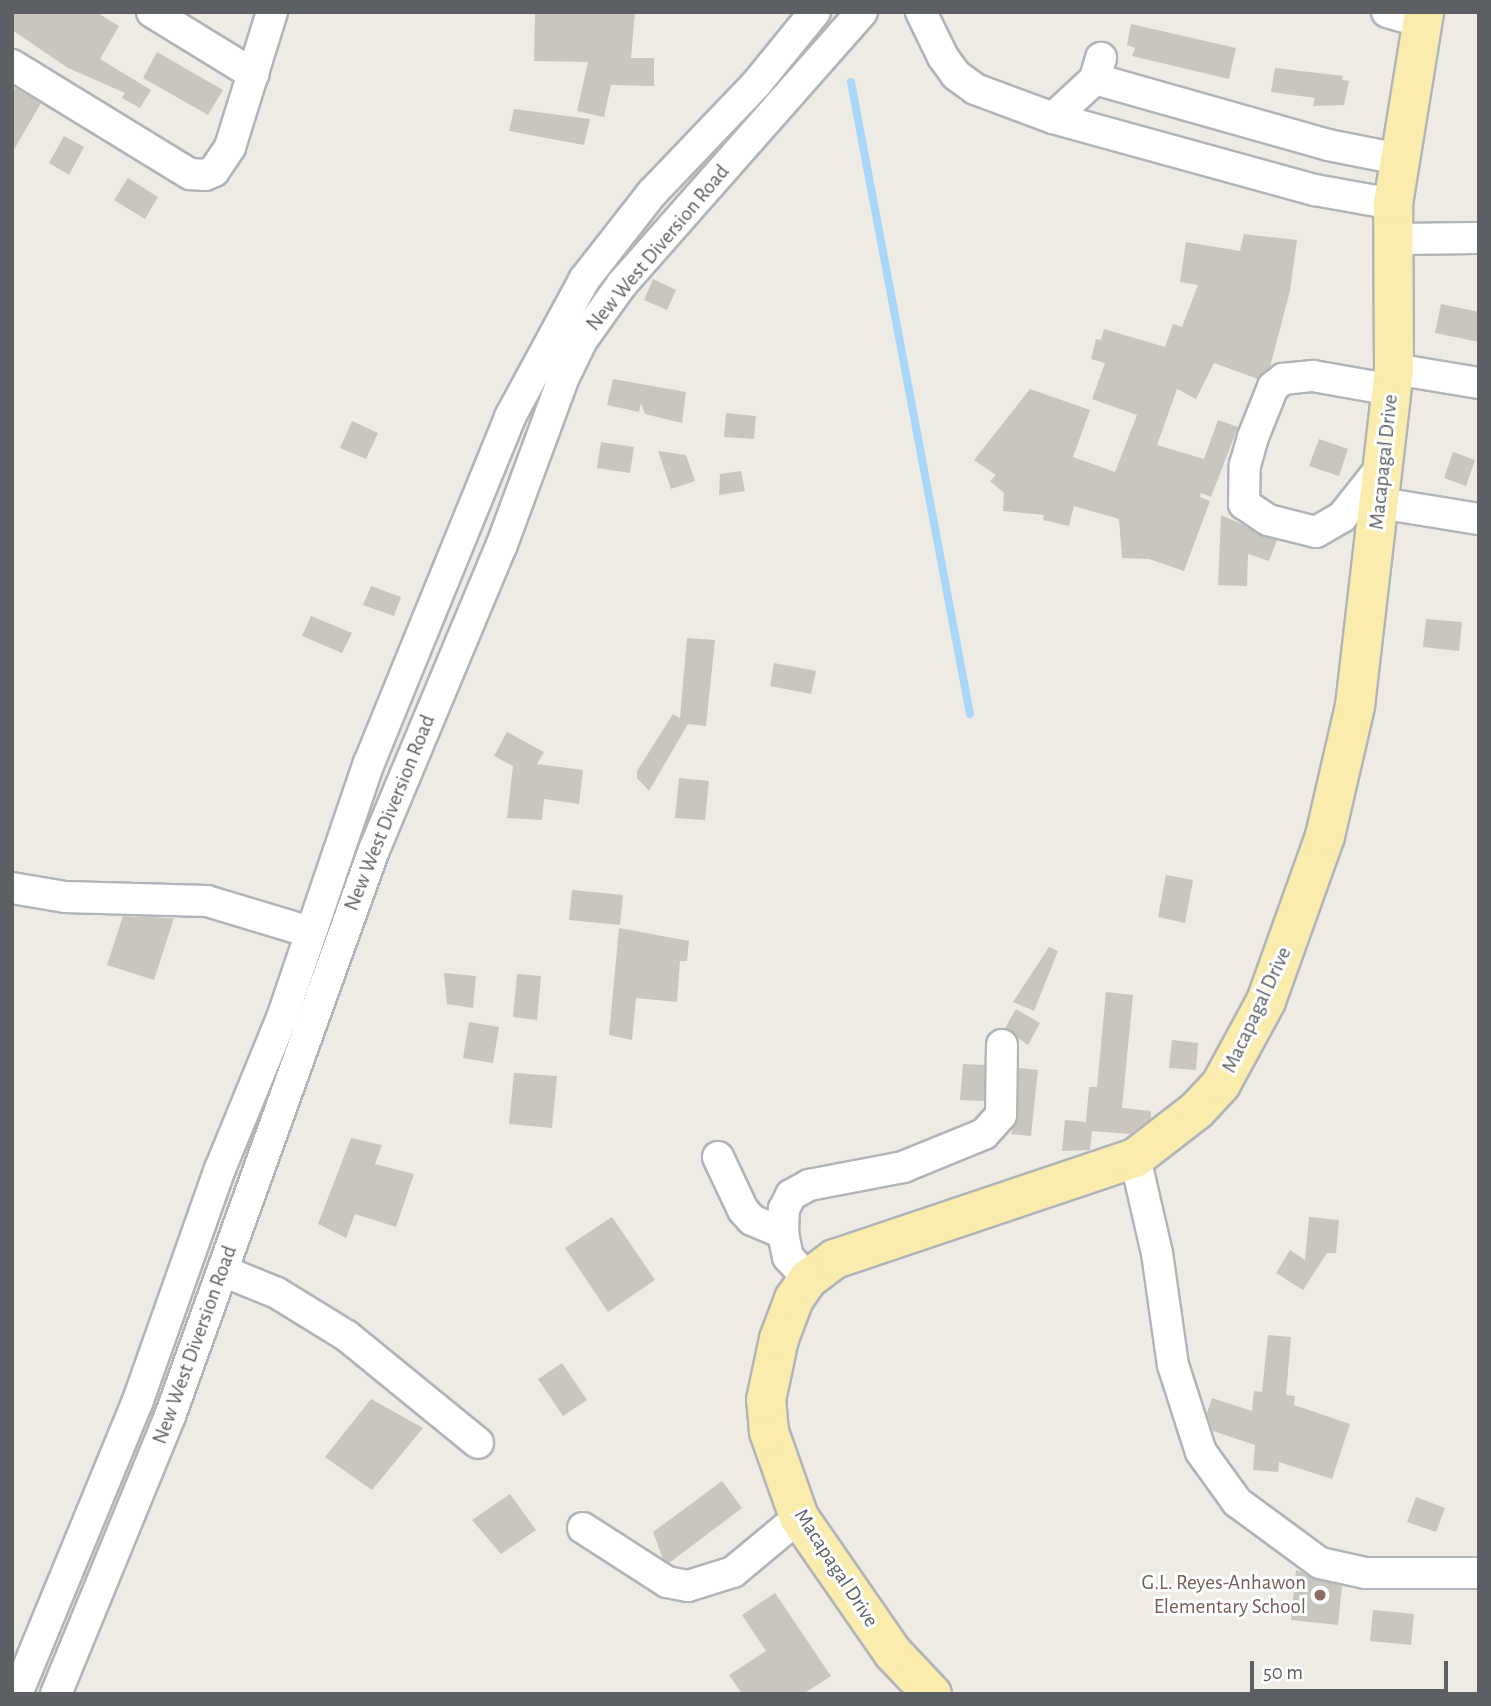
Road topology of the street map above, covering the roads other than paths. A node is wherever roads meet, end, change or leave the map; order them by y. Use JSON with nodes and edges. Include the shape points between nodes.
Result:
{"nodes":[{"id":1,"x":152,"y":12,"type":"edge"},
{"id":2,"x":272,"y":12,"type":"edge"},
{"id":3,"x":815,"y":12,"type":"edge"},
{"id":4,"x":862,"y":12,"type":"edge"},
{"id":5,"x":921,"y":12,"type":"edge"},
{"id":6,"x":1411,"y":15,"type":"edge"},
{"id":7,"x":12,"y":65,"type":"edge"},
{"id":8,"x":253,"y":75,"type":"junction"},
{"id":9,"x":1053,"y":118,"type":"junction"},
{"id":10,"x":1328,"y":145,"type":"junction"},
{"id":11,"x":1398,"y":159,"type":"junction"},
{"id":12,"x":1315,"y":190,"type":"junction"},
{"id":13,"x":1394,"y":222,"type":"junction"},
{"id":14,"x":1479,"y":238,"type":"edge"},
{"id":15,"x":1393,"y":380,"type":"junction"},
{"id":16,"x":1479,"y":383,"type":"edge"},
{"id":17,"x":1385,"y":463,"type":"junction"},
{"id":18,"x":1380,"y":503,"type":"junction"},
{"id":19,"x":1479,"y":519,"type":"edge"},
{"id":20,"x":12,"y":888,"type":"edge"},
{"id":21,"x":310,"y":932,"type":"junction"},
{"id":22,"x":1002,"y":1045,"type":"dead end"},
{"id":23,"x":718,"y":1157,"type":"dead end"},
{"id":24,"x":1135,"y":1158,"type":"junction"},
{"id":25,"x":783,"y":1233,"type":"junction"},
{"id":26,"x":223,"y":1271,"type":"junction"},
{"id":27,"x":808,"y":1279,"type":"junction"},
{"id":28,"x":478,"y":1443,"type":"dead end"},
{"id":29,"x":799,"y":1517,"type":"junction"},
{"id":30,"x":583,"y":1528,"type":"dead end"},
{"id":31,"x":1479,"y":1573,"type":"edge"},
{"id":32,"x":17,"y":1694,"type":"edge"},
{"id":33,"x":56,"y":1694,"type":"edge"},
{"id":34,"x":932,"y":1694,"type":"edge"}],
"edges":[{"from":1,"to":8,"type":"street"},
{"from":2,"to":8,"type":"street"},
{"from":3,"to":21,"type":"street","name":"New West Diversion Road","via":[[757,83],[652,193],[567,308],[510,417],[369,763]]},
{"from":4,"to":26,"type":"street","name":"New West Diversion Road","via":[[622,284],[582,340],[370,861]]},
{"from":5,"to":9,"type":"street","via":[[956,75],[975,89]]},
{"from":6,"to":11,"type":"main road","name":"Macapagal Drive"},
{"from":7,"to":8,"type":"street","via":[[190,174],[205,175],[214,171],[230,147]]},
{"from":9,"to":10,"type":"street","via":[[1098,69]]},
{"from":9,"to":12,"type":"street"},
{"from":10,"to":11,"type":"street"},
{"from":10,"to":12,"type":"street"},
{"from":11,"to":13,"type":"main road","name":"Macapagal Drive"},
{"from":12,"to":13,"type":"street"},
{"from":13,"to":14,"type":"street"},
{"from":13,"to":15,"type":"main road","name":"Macapagal Drive"},
{"from":15,"to":16,"type":"street"},
{"from":15,"to":17,"type":"main road","name":"Macapagal Drive"},
{"from":15,"to":17,"type":"street","via":[[1313,376],[1283,379],[1273,387],[1245,465],[1244,505],[1268,520],[1316,532],[1329,528]]},
{"from":17,"to":18,"type":"main road","name":"Macapagal Drive"},
{"from":18,"to":19,"type":"street"},
{"from":18,"to":24,"type":"main road","name":"Macapagal Drive","via":[[1355,706],[1325,836],[1289,947],[1266,1002],[1222,1084],[1197,1110]]},
{"from":20,"to":21,"type":"street","via":[[65,897],[206,901]]},
{"from":21,"to":32,"type":"street","name":"New West Diversion Road","via":[[136,1403]]},
{"from":22,"to":25,"type":"street","via":[[1001,1115],[984,1134],[904,1167],[809,1185],[791,1195],[784,1209]]},
{"from":23,"to":25,"type":"street","via":[[743,1210],[752,1220]]},
{"from":24,"to":27,"type":"main road","name":"Macapagal Drive","via":[[835,1259]]},
{"from":24,"to":31,"type":"street","via":[[1157,1253],[1173,1366],[1201,1452],[1237,1502],[1320,1563],[1365,1573]]},
{"from":25,"to":27,"type":"street","via":[[788,1257]]},
{"from":26,"to":28,"type":"street","via":[[277,1293],[335,1328]]},
{"from":26,"to":33,"type":"street","name":"New West Diversion Road","via":[[141,1489]]},
{"from":27,"to":29,"type":"main road","name":"Macapagal Drive","via":[[794,1299],[779,1339],[766,1400],[777,1462]]},
{"from":29,"to":30,"type":"street","via":[[733,1572],[710,1583],[688,1586],[667,1582]]},
{"from":29,"to":34,"type":"main road","name":"Macapagal Drive","via":[[893,1653]]}]}
